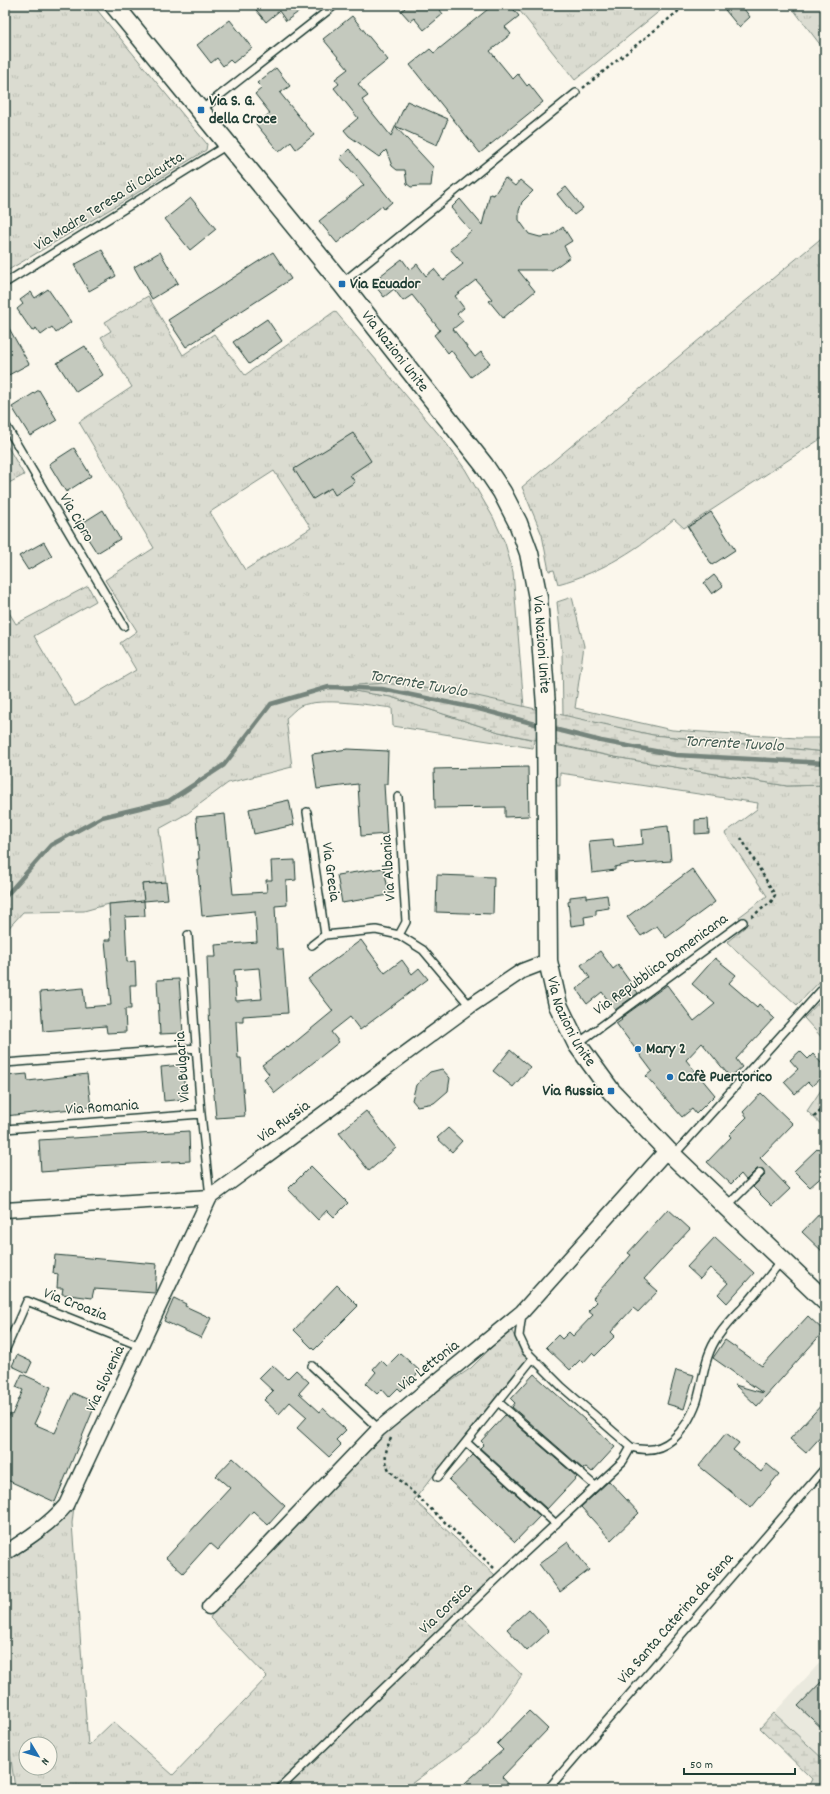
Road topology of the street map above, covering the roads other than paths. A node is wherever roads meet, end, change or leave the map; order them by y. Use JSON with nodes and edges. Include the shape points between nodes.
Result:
{"nodes":[{"id":1,"x":114,"y":5,"type":"edge"},
{"id":2,"x":335,"y":5,"type":"edge"},
{"id":3,"x":576,"y":93,"type":"road end"},
{"id":4,"x":201,"y":110,"type":"junction"},
{"id":5,"x":228,"y":144,"type":"junction"},
{"id":6,"x":5,"y":283,"type":"edge"},
{"id":7,"x":342,"y":284,"type":"junction"},
{"id":8,"x":5,"y":424,"type":"edge"},
{"id":9,"x":124,"y":626,"type":"dead end"},
{"id":10,"x":398,"y":797,"type":"dead end"},
{"id":11,"x":307,"y":812,"type":"dead end"},
{"id":12,"x":743,"y":922,"type":"road end"},
{"id":13,"x":188,"y":935,"type":"dead end"},
{"id":14,"x":325,"y":935,"type":"junction"},
{"id":15,"x":399,"y":935,"type":"junction"},
{"id":16,"x":312,"y":945,"type":"dead end"},
{"id":17,"x":548,"y":962,"type":"junction"},
{"id":18,"x":825,"y":986,"type":"edge"},
{"id":19,"x":470,"y":1006,"type":"junction"},
{"id":20,"x":576,"y":1044,"type":"junction"},
{"id":21,"x":196,"y":1048,"type":"junction"},
{"id":22,"x":5,"y":1063,"type":"edge"},
{"id":23,"x":201,"y":1114,"type":"junction"},
{"id":24,"x":5,"y":1129,"type":"edge"},
{"id":25,"x":670,"y":1153,"type":"junction"},
{"id":26,"x":760,"y":1173,"type":"dead end"},
{"id":27,"x":210,"y":1197,"type":"junction"},
{"id":28,"x":726,"y":1207,"type":"junction"},
{"id":29,"x":5,"y":1210,"type":"edge"},
{"id":30,"x":782,"y":1260,"type":"junction"},
{"id":31,"x":825,"y":1301,"type":"edge"},
{"id":32,"x":522,"y":1312,"type":"junction"},
{"id":33,"x":140,"y":1346,"type":"junction"},
{"id":34,"x":5,"y":1351,"type":"edge"},
{"id":35,"x":533,"y":1358,"type":"junction"},
{"id":36,"x":312,"y":1366,"type":"dead end"},
{"id":37,"x":498,"y":1402,"type":"junction"},
{"id":38,"x":386,"y":1431,"type":"junction"},
{"id":39,"x":466,"y":1442,"type":"junction"},
{"id":40,"x":631,"y":1447,"type":"junction"},
{"id":41,"x":825,"y":1468,"type":"edge"},
{"id":42,"x":438,"y":1477,"type":"dead end"},
{"id":43,"x":595,"y":1486,"type":"junction"},
{"id":44,"x":556,"y":1524,"type":"junction"},
{"id":45,"x":5,"y":1553,"type":"edge"},
{"id":46,"x":209,"y":1607,"type":"dead end"},
{"id":47,"x":278,"y":1789,"type":"edge"},
{"id":48,"x":548,"y":1789,"type":"edge"}],
"edges":[{"from":1,"to":4,"type":"street","name":"Via Nazioni Unite"},
{"from":2,"to":4,"type":"lane"},
{"from":3,"to":7,"type":"lane"},
{"from":4,"to":5,"type":"street","name":"Via Nazioni Unite"},
{"from":5,"to":6,"type":"lane","name":"Via Madre Teresa di Calcutta"},
{"from":5,"to":7,"type":"street","name":"Via Nazioni Unite"},
{"from":7,"to":17,"type":"street","name":"Via Nazioni Unite","via":[[484,466],[502,492],[529,553],[538,598],[546,706]]},
{"from":8,"to":9,"type":"lane","name":"Via Cipro"},
{"from":10,"to":15,"type":"lane","name":"Via Albania","via":[[406,922]]},
{"from":11,"to":14,"type":"lane","name":"Via Grecia"},
{"from":12,"to":20,"type":"lane","name":"Via Repubblica Domenicana"},
{"from":13,"to":21,"type":"lane","name":"Via Bulgaria"},
{"from":14,"to":15,"type":"lane","via":[[376,930]]},
{"from":14,"to":16,"type":"lane"},
{"from":15,"to":19,"type":"lane","via":[[423,950]]},
{"from":17,"to":19,"type":"street","name":"Via Russia","via":[[522,971]]},
{"from":17,"to":20,"type":"street","name":"Via Nazioni Unite","via":[[558,1004]]},
{"from":18,"to":25,"type":"lane"},
{"from":19,"to":27,"type":"street","name":"Via Russia"},
{"from":20,"to":25,"type":"street","name":"Via Nazioni Unite","via":[[611,1091]]},
{"from":21,"to":22,"type":"lane"},
{"from":21,"to":23,"type":"lane","name":"Via Bulgaria"},
{"from":23,"to":24,"type":"lane","name":"Via Romania"},
{"from":23,"to":27,"type":"lane","name":"Via Bulgaria"},
{"from":25,"to":28,"type":"street","name":"Via Nazioni Unite"},
{"from":25,"to":32,"type":"street","name":"Via Lettonia"},
{"from":26,"to":28,"type":"lane"},
{"from":27,"to":29,"type":"street"},
{"from":27,"to":33,"type":"street","name":"Via Slovenia"},
{"from":28,"to":30,"type":"street","name":"Via Nazioni Unite"},
{"from":30,"to":31,"type":"street","name":"Via Nazioni Unite"},
{"from":30,"to":40,"type":"lane","via":[[718,1335],[708,1354],[696,1401],[684,1427],[673,1440],[657,1449],[643,1451]]},
{"from":32,"to":35,"type":"lane","via":[[520,1336],[526,1351]]},
{"from":32,"to":38,"type":"street","name":"Via Lettonia"},
{"from":33,"to":34,"type":"lane","name":"Via Croazia","via":[[27,1301]]},
{"from":33,"to":45,"type":"street","name":"Via Slovenia","via":[[66,1505],[55,1518]]},
{"from":35,"to":37,"type":"lane"},
{"from":35,"to":40,"type":"lane"},
{"from":36,"to":38,"type":"lane"},
{"from":37,"to":39,"type":"lane"},
{"from":37,"to":43,"type":"lane"},
{"from":38,"to":46,"type":"street","name":"Via Lettonia"},
{"from":39,"to":42,"type":"lane"},
{"from":39,"to":44,"type":"lane"},
{"from":40,"to":43,"type":"lane","name":"Via Corsica","via":[[623,1461]]},
{"from":41,"to":48,"type":"lane","name":"Via Santa Caterina da Siena"},
{"from":43,"to":44,"type":"lane","name":"Via Corsica"},
{"from":44,"to":47,"type":"lane","name":"Via Corsica"}]}
